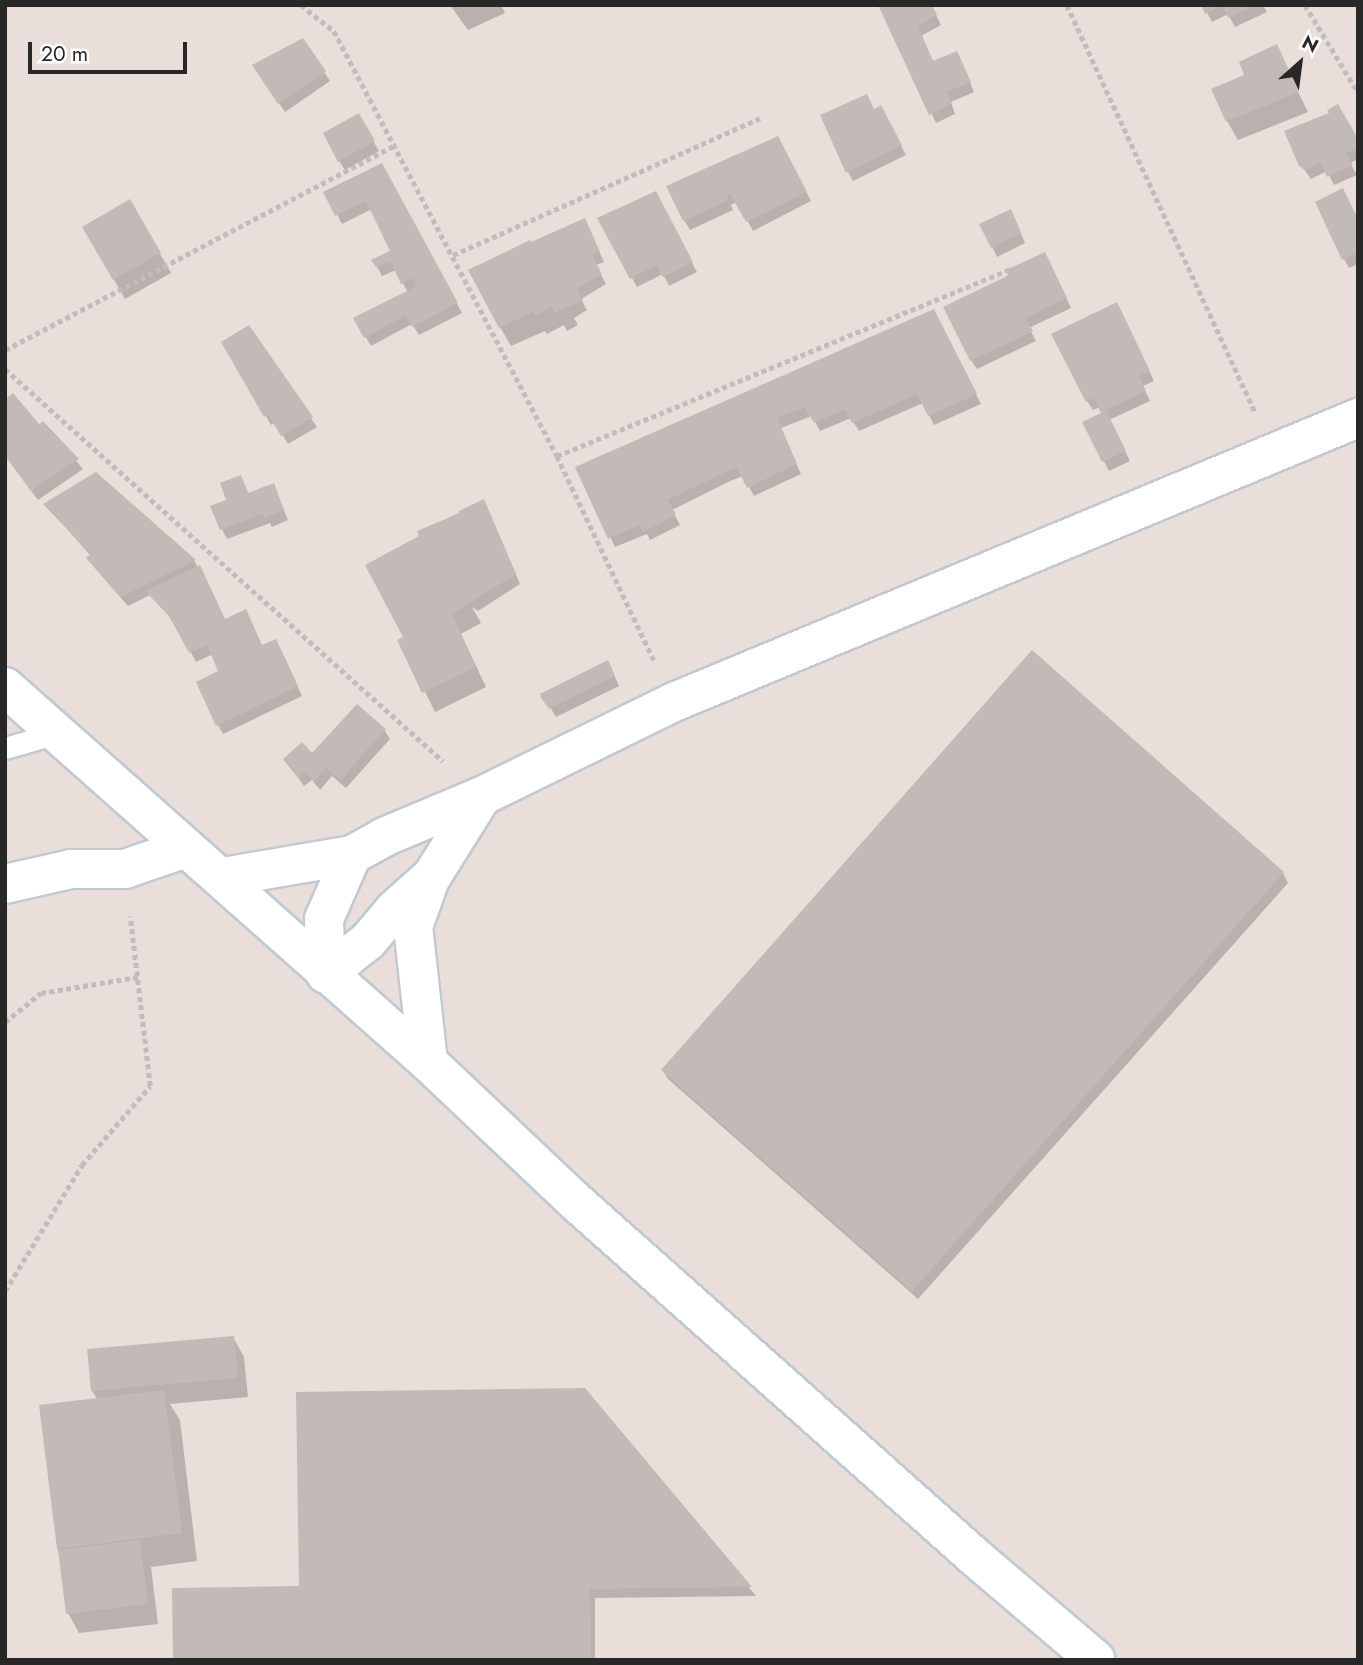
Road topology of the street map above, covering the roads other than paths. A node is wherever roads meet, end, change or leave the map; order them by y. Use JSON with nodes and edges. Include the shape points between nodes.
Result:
{"nodes":[{"id":1,"x":1358,"y":418,"type":"edge"},
{"id":2,"x":5,"y":687,"type":"edge"},
{"id":3,"x":57,"y":733,"type":"junction"},
{"id":4,"x":5,"y":748,"type":"edge"},
{"id":5,"x":482,"y":796,"type":"junction"},
{"id":6,"x":186,"y":848,"type":"junction"},
{"id":7,"x":352,"y":855,"type":"junction"},
{"id":8,"x":432,"y":876,"type":"junction"},
{"id":9,"x":223,"y":877,"type":"junction"},
{"id":10,"x":5,"y":884,"type":"edge"},
{"id":11,"x":326,"y":974,"type":"junction"},
{"id":12,"x":428,"y":1062,"type":"junction"},
{"id":13,"x":1096,"y":1660,"type":"edge"}],
"edges":[{"from":1,"to":5,"type":"street","via":[[674,702]]},
{"from":2,"to":3,"type":"street"},
{"from":3,"to":4,"type":"lane"},
{"from":3,"to":6,"type":"street"},
{"from":5,"to":7,"type":"street"},
{"from":5,"to":8,"type":"street"},
{"from":6,"to":9,"type":"street"},
{"from":6,"to":10,"type":"street","via":[[125,869],[72,869]]},
{"from":7,"to":9,"type":"street"},
{"from":7,"to":11,"type":"street","via":[[324,919]]},
{"from":8,"to":11,"type":"street","via":[[368,941]]},
{"from":8,"to":12,"type":"street","via":[[413,927]]},
{"from":9,"to":11,"type":"street"},
{"from":11,"to":12,"type":"street"},
{"from":12,"to":13,"type":"street","via":[[576,1202]]}]}
